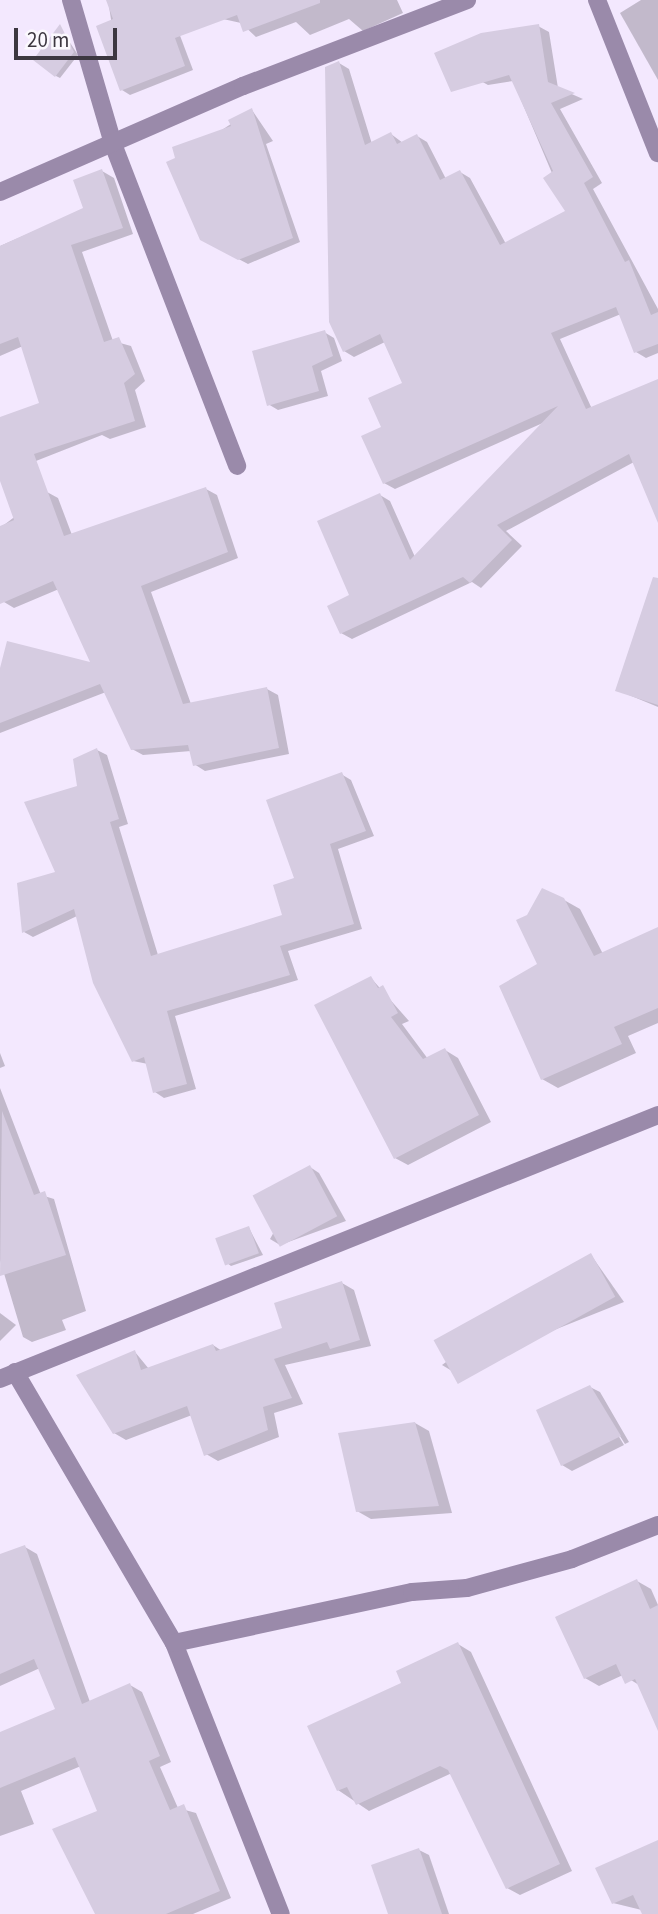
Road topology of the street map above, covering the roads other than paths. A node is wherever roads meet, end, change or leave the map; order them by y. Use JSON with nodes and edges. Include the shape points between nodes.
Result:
{"nodes":[{"id":1,"x":71,"y":0,"type":"edge"},
{"id":2,"x":467,"y":0,"type":"edge"},
{"id":3,"x":597,"y":0,"type":"edge"},
{"id":4,"x":113,"y":144,"type":"junction"},
{"id":5,"x":658,"y":153,"type":"edge"},
{"id":6,"x":0,"y":192,"type":"edge"},
{"id":7,"x":237,"y":466,"type":"dead end"},
{"id":8,"x":658,"y":1115,"type":"edge"},
{"id":9,"x":8,"y":1376,"type":"edge"},
{"id":10,"x":658,"y":1525,"type":"edge"},
{"id":11,"x":174,"y":1643,"type":"junction"},
{"id":12,"x":281,"y":1914,"type":"edge"}],
"edges":[{"from":1,"to":4,"type":"street"},
{"from":2,"to":4,"type":"street"},
{"from":3,"to":5,"type":"street"},
{"from":4,"to":6,"type":"street"},
{"from":4,"to":7,"type":"street"},
{"from":8,"to":9,"type":"street"},
{"from":9,"to":11,"type":"street"},
{"from":10,"to":11,"type":"street","via":[[572,1559],[467,1588],[411,1592]]},
{"from":11,"to":12,"type":"street"}]}
